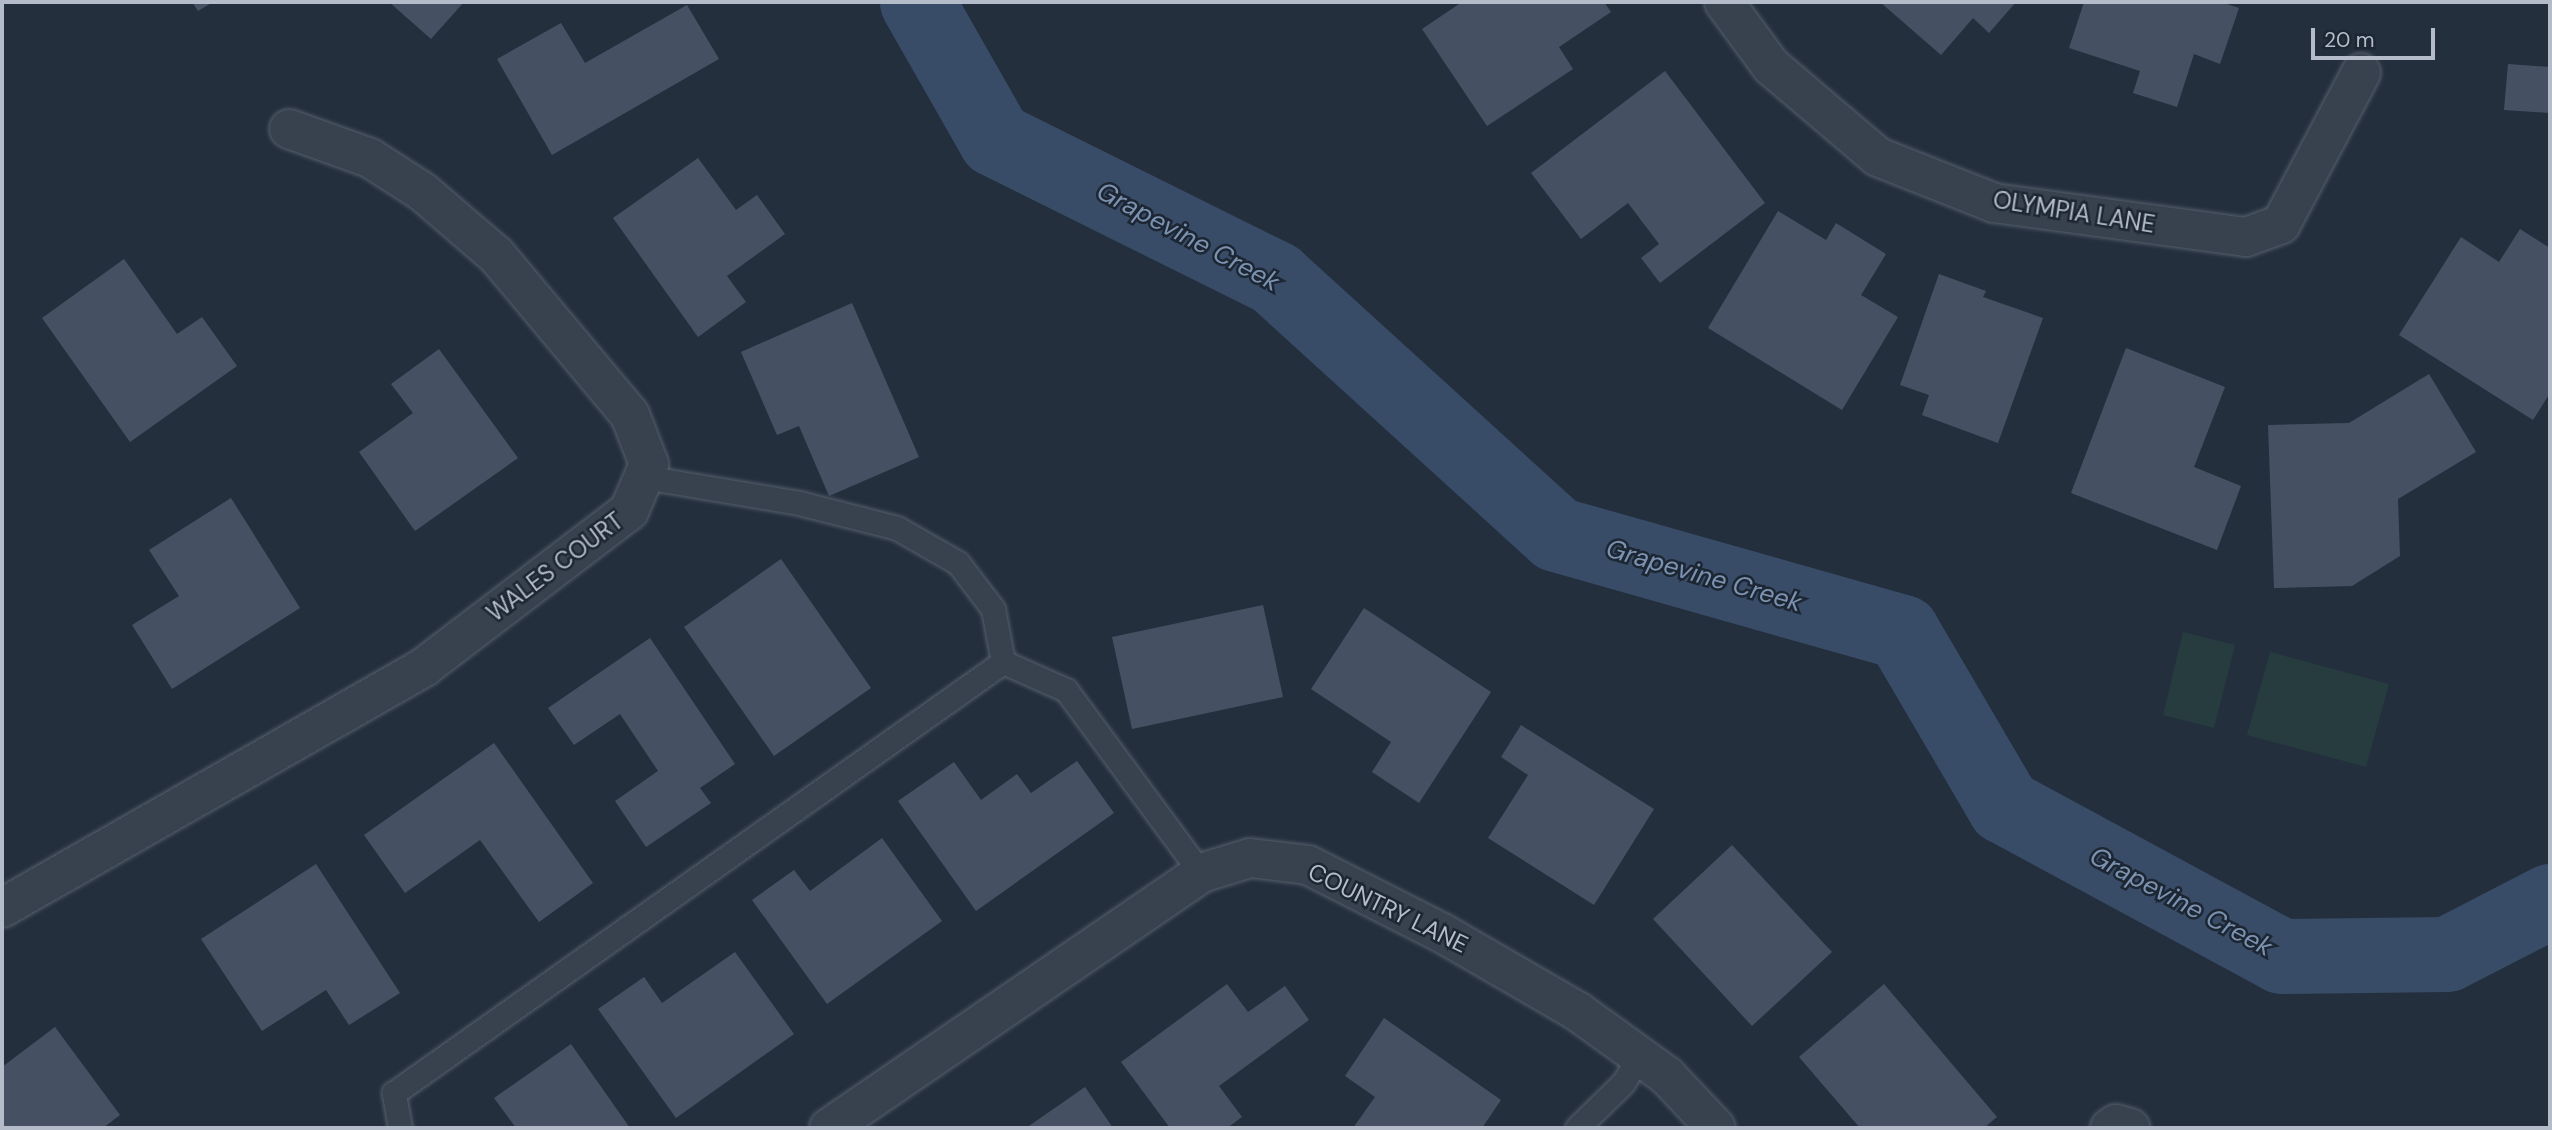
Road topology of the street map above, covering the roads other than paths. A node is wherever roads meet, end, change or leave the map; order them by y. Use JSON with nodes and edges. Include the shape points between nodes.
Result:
{"nodes":[{"id":1,"x":1724,"y":2,"type":"edge"},
{"id":2,"x":2361,"y":73,"type":"dead end"},
{"id":3,"x":289,"y":129,"type":"dead end"},
{"id":4,"x":644,"y":477,"type":"junction"},
{"id":5,"x":1003,"y":662,"type":"junction"},
{"id":6,"x":1201,"y":873,"type":"junction"},
{"id":7,"x":2,"y":908,"type":"edge"},
{"id":8,"x":1640,"y":1056,"type":"junction"},
{"id":9,"x":400,"y":1128,"type":"edge"},
{"id":10,"x":829,"y":1128,"type":"edge"},
{"id":11,"x":1577,"y":1128,"type":"edge"},
{"id":12,"x":1716,"y":1128,"type":"edge"}],
"edges":[{"from":1,"to":2,"type":"street","name":"OLYMPIA LANE","via":[[1771,66],[1878,157],[1994,203],[2246,237],[2281,225]]},
{"from":3,"to":4,"type":"street","name":"WALES COURT","via":[[370,158],[423,192],[496,255],[630,415],[649,464]]},
{"from":4,"to":5,"type":"lane","via":[[799,503],[897,528],[958,563],[993,609]]},
{"from":4,"to":7,"type":"street","name":"WALES COURT","via":[[629,511],[424,667]]},
{"from":5,"to":6,"type":"lane","via":[[1066,690]]},
{"from":5,"to":9,"type":"lane","via":[[394,1093]]},
{"from":6,"to":8,"type":"street","name":"COUNTRY LANE","via":[[1250,859],[1308,865],[1444,934],[1577,1011]]},
{"from":6,"to":10,"type":"street","name":"COUNTRY LANE"},
{"from":8,"to":11,"type":"lane","via":[[1623,1083]]},
{"from":8,"to":12,"type":"street","name":"COUNTRY LANE","via":[[1667,1076]]}]}
